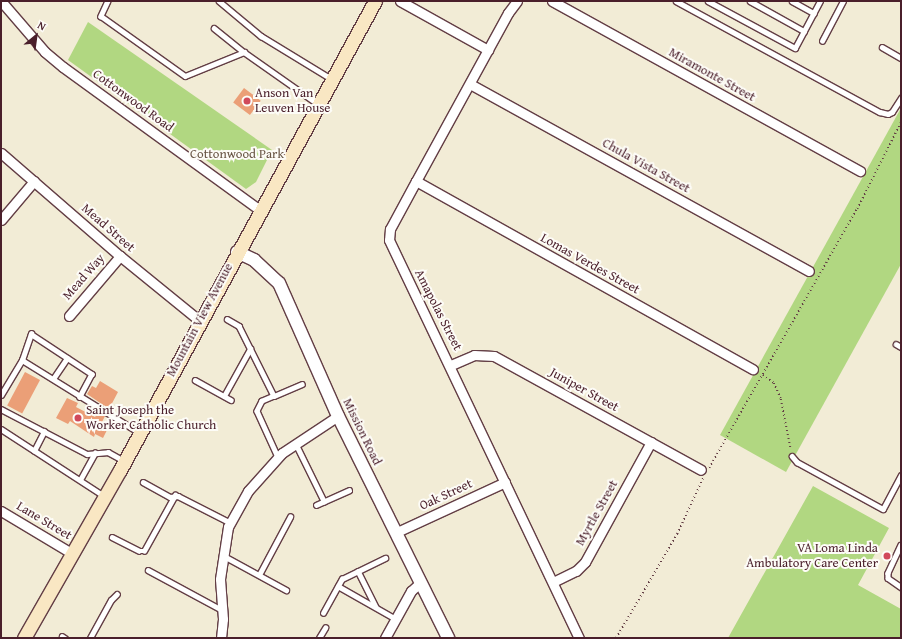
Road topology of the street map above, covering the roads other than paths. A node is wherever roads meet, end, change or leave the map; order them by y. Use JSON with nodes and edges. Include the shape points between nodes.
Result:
{"nodes":[{"id":1,"x":1,"y":1,"type":"edge"},
{"id":2,"x":108,"y":1,"type":"edge"},
{"id":3,"x":219,"y":1,"type":"edge"},
{"id":4,"x":375,"y":1,"type":"edge"},
{"id":5,"x":400,"y":1,"type":"edge"},
{"id":6,"x":517,"y":1,"type":"edge"},
{"id":7,"x":552,"y":1,"type":"edge"},
{"id":8,"x":676,"y":1,"type":"edge"},
{"id":9,"x":708,"y":1,"type":"edge"},
{"id":10,"x":750,"y":1,"type":"edge"},
{"id":11,"x":792,"y":1,"type":"edge"},
{"id":12,"x":820,"y":1,"type":"edge"},
{"id":13,"x":843,"y":1,"type":"edge"},
{"id":14,"x":814,"y":13,"type":"junction"},
{"id":15,"x":214,"y":28,"type":"dead end"},
{"id":16,"x":804,"y":31,"type":"junction"},
{"id":17,"x":822,"y":41,"type":"dead end"},
{"id":18,"x":882,"y":47,"type":"dead end"},
{"id":19,"x":488,"y":50,"type":"junction"},
{"id":20,"x":244,"y":52,"type":"junction"},
{"id":21,"x":901,"y":58,"type":"edge"},
{"id":22,"x":332,"y":79,"type":"junction"},
{"id":23,"x":470,"y":84,"type":"junction"},
{"id":24,"x":901,"y":98,"type":"edge"},
{"id":25,"x":318,"y":104,"type":"junction"},
{"id":26,"x":1,"y":153,"type":"edge"},
{"id":27,"x":860,"y":171,"type":"dead end"},
{"id":28,"x":34,"y":181,"type":"junction"},
{"id":29,"x":416,"y":181,"type":"junction"},
{"id":30,"x":260,"y":210,"type":"junction"},
{"id":31,"x":1,"y":220,"type":"edge"},
{"id":32,"x":237,"y":252,"type":"junction"},
{"id":33,"x":120,"y":256,"type":"junction"},
{"id":34,"x":809,"y":271,"type":"dead end"},
{"id":35,"x":69,"y":316,"type":"dead end"},
{"id":36,"x":227,"y":319,"type":"dead end"},
{"id":37,"x":200,"y":321,"type":"junction"},
{"id":38,"x":896,"y":344,"type":"dead end"},
{"id":39,"x":901,"y":347,"type":"edge"},
{"id":40,"x":250,"y":349,"type":"junction"},
{"id":41,"x":67,"y":358,"type":"junction"},
{"id":42,"x":22,"y":360,"type":"junction"},
{"id":43,"x":450,"y":365,"type":"junction"},
{"id":44,"x":753,"y":369,"type":"dead end"},
{"id":45,"x":53,"y":379,"type":"junction"},
{"id":46,"x":195,"y":380,"type":"dead end"},
{"id":47,"x":302,"y":384,"type":"dead end"},
{"id":48,"x":1,"y":394,"type":"edge"},
{"id":49,"x":80,"y":396,"type":"junction"},
{"id":50,"x":224,"y":396,"type":"junction"},
{"id":51,"x":274,"y":396,"type":"junction"},
{"id":52,"x":231,"y":400,"type":"dead end"},
{"id":53,"x":1,"y":409,"type":"edge"},
{"id":54,"x":338,"y":416,"type":"junction"},
{"id":55,"x":1,"y":429,"type":"edge"},
{"id":56,"x":44,"y":432,"type":"junction"},
{"id":57,"x":140,"y":433,"type":"junction"},
{"id":58,"x":650,"y":442,"type":"junction"},
{"id":59,"x":296,"y":444,"type":"junction"},
{"id":60,"x":34,"y":451,"type":"junction"},
{"id":61,"x":95,"y":453,"type":"junction"},
{"id":62,"x":792,"y":456,"type":"road end"},
{"id":63,"x":278,"y":457,"type":"junction"},
{"id":64,"x":124,"y":461,"type":"junction"},
{"id":65,"x":702,"y":470,"type":"dead end"},
{"id":66,"x":901,"y":475,"type":"edge"},
{"id":67,"x":80,"y":480,"type":"junction"},
{"id":68,"x":143,"y":482,"type":"dead end"},
{"id":69,"x":505,"y":482,"type":"junction"},
{"id":70,"x":348,"y":490,"type":"dead end"},
{"id":71,"x":175,"y":495,"type":"junction"},
{"id":72,"x":105,"y":496,"type":"junction"},
{"id":73,"x":324,"y":501,"type":"junction"},
{"id":74,"x":316,"y":505,"type":"dead end"},
{"id":75,"x":1,"y":511,"type":"edge"},
{"id":76,"x":290,"y":518,"type":"dead end"},
{"id":77,"x":231,"y":523,"type":"junction"},
{"id":78,"x":397,"y":532,"type":"junction"},
{"id":79,"x":112,"y":537,"type":"dead end"},
{"id":80,"x":901,"y":545,"type":"edge"},
{"id":81,"x":73,"y":554,"type":"junction"},
{"id":82,"x":224,"y":556,"type":"junction"},
{"id":83,"x":385,"y":558,"type":"dead end"},
{"id":84,"x":148,"y":570,"type":"dead end"},
{"id":85,"x":358,"y":570,"type":"junction"},
{"id":86,"x":259,"y":575,"type":"junction"},
{"id":87,"x":421,"y":582,"type":"junction"},
{"id":88,"x":553,"y":582,"type":"junction"},
{"id":89,"x":338,"y":586,"type":"junction"},
{"id":90,"x":901,"y":587,"type":"edge"},
{"id":91,"x":286,"y":590,"type":"dead end"},
{"id":92,"x":117,"y":594,"type":"dead end"},
{"id":93,"x":376,"y":607,"type":"junction"},
{"id":94,"x":222,"y":610,"type":"junction"},
{"id":95,"x":323,"y":613,"type":"dead end"},
{"id":96,"x":396,"y":619,"type":"junction"},
{"id":97,"x":325,"y":628,"type":"dead end"},
{"id":98,"x":24,"y":638,"type":"edge"},
{"id":99,"x":90,"y":638,"type":"edge"},
{"id":100,"x":221,"y":638,"type":"edge"},
{"id":101,"x":320,"y":638,"type":"edge"},
{"id":102,"x":385,"y":638,"type":"edge"},
{"id":103,"x":448,"y":638,"type":"edge"},
{"id":104,"x":579,"y":638,"type":"edge"}],
"edges":[{"from":1,"to":30,"type":"street","name":"Cottonwood Road","via":[[45,52]]},
{"from":2,"to":20,"type":"lane","via":[[101,16],[185,76]]},
{"from":3,"to":22,"type":"lane","via":[[262,36]]},
{"from":4,"to":22,"type":"main road","name":"Mountain View Avenue"},
{"from":5,"to":19,"type":"street"},
{"from":6,"to":19,"type":"street","name":"Amapolas Street"},
{"from":7,"to":27,"type":"street","name":"Miramonte Street"},
{"from":8,"to":24,"type":"lane","via":[[880,112],[892,112]]},
{"from":9,"to":16,"type":"lane","via":[[795,48]]},
{"from":10,"to":16,"type":"lane"},
{"from":11,"to":14,"type":"lane"},
{"from":12,"to":14,"type":"lane"},
{"from":13,"to":17,"type":"lane"},
{"from":14,"to":16,"type":"lane"},
{"from":15,"to":20,"type":"lane"},
{"from":18,"to":21,"type":"lane"},
{"from":19,"to":23,"type":"street","name":"Amapolas Street"},
{"from":20,"to":25,"type":"lane"},
{"from":22,"to":25,"type":"main road","name":"Mountain View Avenue"},
{"from":23,"to":29,"type":"street","name":"Amapolas Street"},
{"from":23,"to":34,"type":"street","name":"Chula Vista Street"},
{"from":25,"to":30,"type":"main road","name":"Mountain View Avenue"},
{"from":26,"to":28,"type":"street","name":"Mead Street"},
{"from":28,"to":31,"type":"street"},
{"from":28,"to":33,"type":"street","name":"Mead Street"},
{"from":29,"to":43,"type":"street","name":"Amapolas Street","via":[[390,229],[389,240]]},
{"from":29,"to":44,"type":"street","name":"Lomas Verdes Street"},
{"from":30,"to":32,"type":"main road","name":"Mountain View Avenue"},
{"from":32,"to":37,"type":"main road","name":"Mountain View Avenue"},
{"from":32,"to":54,"type":"street","name":"Mission Road","via":[[254,260],[279,283]]},
{"from":33,"to":35,"type":"street","name":"Mead Way"},
{"from":33,"to":37,"type":"street","name":"Mead Street"},
{"from":36,"to":40,"type":"lane","via":[[239,326]]},
{"from":37,"to":57,"type":"main road","name":"Mountain View Avenue"},
{"from":38,"to":39,"type":"lane"},
{"from":40,"to":50,"type":"lane"},
{"from":40,"to":51,"type":"lane"},
{"from":41,"to":42,"type":"lane","via":[[31,334]]},
{"from":41,"to":45,"type":"lane"},
{"from":41,"to":49,"type":"lane","via":[[92,374]]},
{"from":42,"to":45,"type":"lane"},
{"from":42,"to":48,"type":"lane"},
{"from":43,"to":58,"type":"street","name":"Juniper Street","via":[[474,355],[494,356]]},
{"from":43,"to":69,"type":"street","name":"Amapolas Street"},
{"from":45,"to":49,"type":"lane"},
{"from":46,"to":50,"type":"lane"},
{"from":47,"to":51,"type":"lane"},
{"from":49,"to":57,"type":"lane"},
{"from":50,"to":52,"type":"lane"},
{"from":51,"to":63,"type":"lane","via":[[262,401],[256,411]]},
{"from":53,"to":56,"type":"lane"},
{"from":54,"to":59,"type":"street"},
{"from":54,"to":78,"type":"street","name":"Mission Road"},
{"from":55,"to":60,"type":"lane"},
{"from":56,"to":60,"type":"lane"},
{"from":56,"to":61,"type":"lane","via":[[87,454]]},
{"from":57,"to":64,"type":"main road","name":"Mountain View Avenue"},
{"from":58,"to":65,"type":"street","name":"Juniper Street"},
{"from":58,"to":88,"type":"street","name":"Myrtle Street","via":[[585,562],[576,571]]},
{"from":59,"to":63,"type":"street"},
{"from":59,"to":73,"type":"lane"},
{"from":60,"to":67,"type":"lane"},
{"from":61,"to":64,"type":"lane","via":[[108,452]]},
{"from":61,"to":67,"type":"lane"},
{"from":62,"to":66,"type":"lane","via":[[797,462],[882,509]]},
{"from":63,"to":77,"type":"street","via":[[248,491]]},
{"from":64,"to":72,"type":"main road","name":"Mountain View Avenue"},
{"from":67,"to":72,"type":"lane"},
{"from":68,"to":71,"type":"lane","via":[[170,497]]},
{"from":69,"to":78,"type":"street","name":"Oak Street"},
{"from":69,"to":88,"type":"street","name":"Amapolas Street"},
{"from":70,"to":73,"type":"lane"},
{"from":71,"to":77,"type":"lane"},
{"from":71,"to":79,"type":"lane","via":[[144,550],[139,551]]},
{"from":72,"to":81,"type":"main road","name":"Mountain View Avenue"},
{"from":73,"to":74,"type":"lane"},
{"from":75,"to":81,"type":"street","name":"Lane Street"},
{"from":76,"to":86,"type":"lane"},
{"from":77,"to":82,"type":"street"},
{"from":78,"to":87,"type":"street","name":"Mission Road"},
{"from":80,"to":90,"type":"lane","via":[[888,573],[888,578]]},
{"from":81,"to":98,"type":"main road","name":"Mountain View Avenue"},
{"from":82,"to":86,"type":"lane"},
{"from":82,"to":94,"type":"street","via":[[220,579]]},
{"from":83,"to":85,"type":"lane"},
{"from":84,"to":94,"type":"lane"},
{"from":85,"to":89,"type":"lane","via":[[342,579]]},
{"from":85,"to":93,"type":"lane"},
{"from":86,"to":91,"type":"lane"},
{"from":87,"to":96,"type":"street","via":[[411,591]]},
{"from":87,"to":103,"type":"street","name":"Mission Road"},
{"from":88,"to":104,"type":"street","name":"Amapolas Street"},
{"from":89,"to":93,"type":"lane"},
{"from":89,"to":95,"type":"lane"},
{"from":92,"to":99,"type":"lane"},
{"from":93,"to":96,"type":"lane"},
{"from":94,"to":100,"type":"street"},
{"from":96,"to":102,"type":"street"},
{"from":97,"to":101,"type":"lane"}]}
